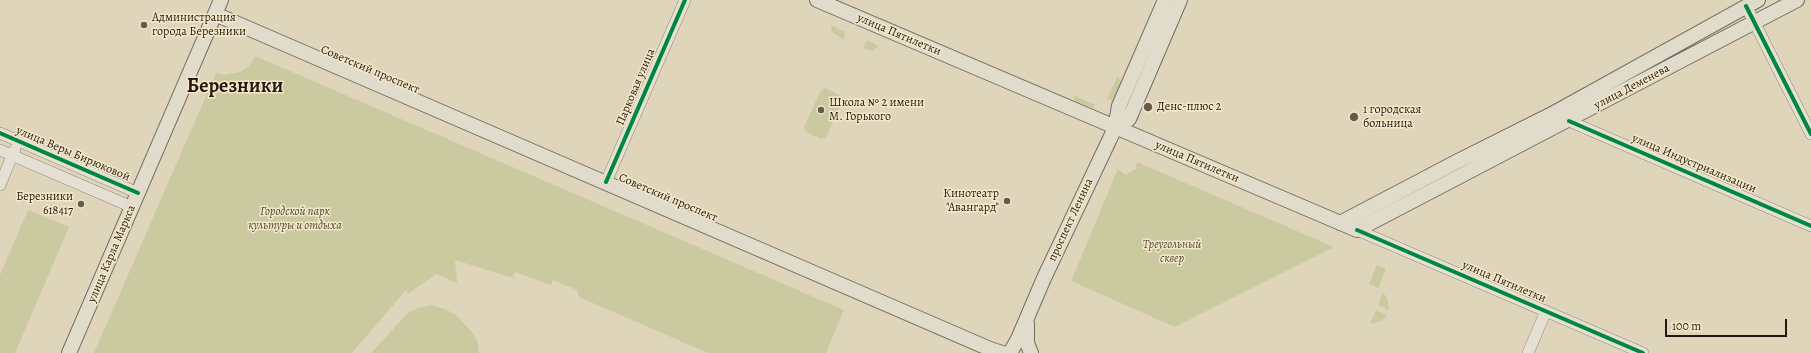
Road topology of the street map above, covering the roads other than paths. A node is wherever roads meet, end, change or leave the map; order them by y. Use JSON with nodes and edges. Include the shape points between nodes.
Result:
{"nodes":[{"id":1,"x":221,"y":0,"type":"edge"},
{"id":2,"x":685,"y":0,"type":"edge"},
{"id":3,"x":818,"y":0,"type":"edge"},
{"id":4,"x":1166,"y":0,"type":"edge"},
{"id":5,"x":1180,"y":0,"type":"edge"},
{"id":6,"x":1797,"y":0,"type":"edge"},
{"id":7,"x":1752,"y":3,"type":"edge"},
{"id":8,"x":215,"y":14,"type":"junction"},
{"id":9,"x":1754,"y":22,"type":"junction"},
{"id":10,"x":1569,"y":121,"type":"junction"},
{"id":11,"x":1115,"y":128,"type":"junction"},
{"id":12,"x":0,"y":133,"type":"edge"},
{"id":13,"x":1811,"y":134,"type":"edge"},
{"id":14,"x":19,"y":141,"type":"junction"},
{"id":15,"x":0,"y":150,"type":"edge"},
{"id":16,"x":13,"y":156,"type":"junction"},
{"id":17,"x":1458,"y":161,"type":"junction"},
{"id":18,"x":1466,"y":174,"type":"junction"},
{"id":19,"x":606,"y":182,"type":"junction"},
{"id":20,"x":0,"y":185,"type":"edge"},
{"id":21,"x":138,"y":193,"type":"junction"},
{"id":22,"x":132,"y":207,"type":"junction"},
{"id":23,"x":1340,"y":223,"type":"junction"},
{"id":24,"x":1811,"y":226,"type":"edge"},
{"id":25,"x":1357,"y":230,"type":"junction"},
{"id":26,"x":1546,"y":311,"type":"junction"},
{"id":27,"x":1029,"y":312,"type":"junction"},
{"id":28,"x":69,"y":353,"type":"edge"},
{"id":29,"x":1002,"y":353,"type":"edge"},
{"id":30,"x":1010,"y":353,"type":"edge"},
{"id":31,"x":1031,"y":353,"type":"edge"},
{"id":32,"x":1528,"y":353,"type":"edge"},
{"id":33,"x":1643,"y":353,"type":"edge"}],
"edges":[{"from":1,"to":8,"type":"main road","name":"улица Карла Маркса"},
{"from":2,"to":19,"type":"street","name":"Парковая улица"},
{"from":3,"to":11,"type":"main road","name":"улица Пятилетки"},
{"from":4,"to":11,"type":"main road","name":"проспект Ленина","via":[[1119,106]]},
{"from":5,"to":11,"type":"main road","name":"проспект Ленина","via":[[1129,119]]},
{"from":6,"to":9,"type":"main road","name":"улица Деменева"},
{"from":7,"to":9,"type":"street"},
{"from":7,"to":17,"type":"main road","name":"улица Деменева","via":[[1552,114]]},
{"from":8,"to":19,"type":"main road","name":"Советский проспект"},
{"from":8,"to":21,"type":"main road","name":"улица Карла Маркса"},
{"from":9,"to":10,"type":"main road","name":"улица Деменева"},
{"from":9,"to":13,"type":"street"},
{"from":10,"to":18,"type":"main road","name":"улица Деменева"},
{"from":10,"to":24,"type":"street","name":"улица Индустриализации"},
{"from":11,"to":23,"type":"main road","name":"улица Пятилетки"},
{"from":11,"to":27,"type":"main road","name":"проспект Ленина"},
{"from":12,"to":14,"type":"street","name":"улица Веры Бирюковой"},
{"from":14,"to":16,"type":"street"},
{"from":14,"to":21,"type":"street","name":"улица Веры Бирюковой"},
{"from":15,"to":16,"type":"street","name":"улица Веры Бирюковой"},
{"from":16,"to":20,"type":"street"},
{"from":16,"to":22,"type":"street","name":"улица Веры Бирюковой"},
{"from":17,"to":18,"type":"main road"},
{"from":17,"to":23,"type":"main road","name":"улица Деменева"},
{"from":18,"to":25,"type":"main road","name":"улица Деменева"},
{"from":19,"to":29,"type":"main road","name":"Советский проспект"},
{"from":21,"to":22,"type":"main road","name":"улица Карла Маркса"},
{"from":22,"to":28,"type":"main road","name":"улица Карла Маркса"},
{"from":23,"to":25,"type":"main road","name":"улица Пятилетки"},
{"from":25,"to":26,"type":"street","name":"улица Пятилетки"},
{"from":26,"to":32,"type":"street"},
{"from":26,"to":33,"type":"street","name":"улица Пятилетки"},
{"from":27,"to":30,"type":"main road","name":"проспект Ленина"},
{"from":27,"to":31,"type":"main road","name":"проспект Ленина","via":[[1026,334]]}]}
